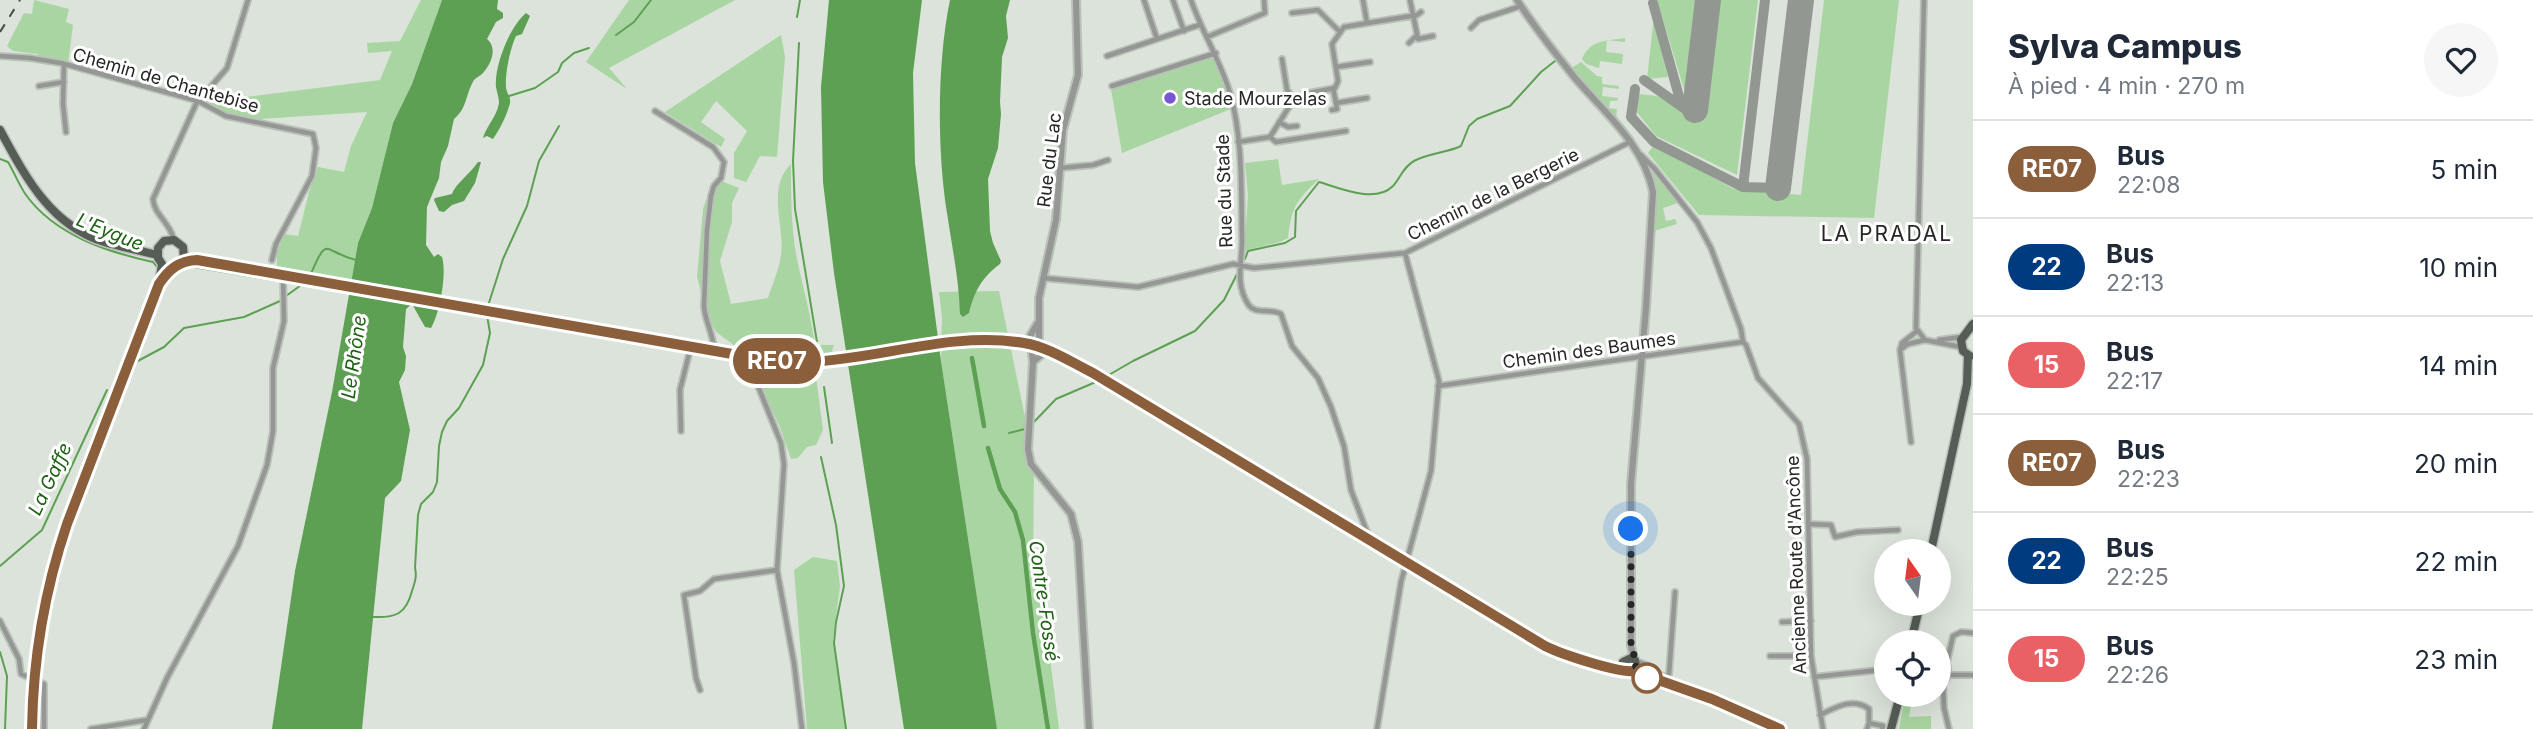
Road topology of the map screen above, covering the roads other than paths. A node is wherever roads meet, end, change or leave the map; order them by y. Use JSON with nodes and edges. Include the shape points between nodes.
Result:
{"nodes":[{"id":1,"x":248,"y":0,"type":"edge"},
{"id":2,"x":1076,"y":0,"type":"edge"},
{"id":3,"x":1143,"y":0,"type":"edge"},
{"id":4,"x":1173,"y":0,"type":"edge"},
{"id":5,"x":1192,"y":0,"type":"edge"},
{"id":6,"x":1264,"y":0,"type":"edge"},
{"id":7,"x":1363,"y":0,"type":"edge"},
{"id":8,"x":1409,"y":0,"type":"edge"},
{"id":9,"x":1924,"y":0,"type":"edge"},
{"id":10,"x":1519,"y":3,"type":"edge"},
{"id":11,"x":1421,"y":12,"type":"dead end"},
{"id":12,"x":1292,"y":13,"type":"dead end"},
{"id":13,"x":1412,"y":16,"type":"junction"},
{"id":14,"x":1367,"y":23,"type":"junction"},
{"id":15,"x":1199,"y":25,"type":"junction"},
{"id":16,"x":1471,"y":27,"type":"dead end"},
{"id":17,"x":1184,"y":31,"type":"junction"},
{"id":18,"x":1339,"y":31,"type":"junction"},
{"id":19,"x":1416,"y":36,"type":"junction"},
{"id":20,"x":1433,"y":36,"type":"dead end"},
{"id":21,"x":1206,"y":37,"type":"junction"},
{"id":22,"x":1157,"y":39,"type":"junction"},
{"id":23,"x":1409,"y":43,"type":"dead end"},
{"id":24,"x":1216,"y":53,"type":"junction"},
{"id":25,"x":0,"y":56,"type":"edge"},
{"id":26,"x":1107,"y":56,"type":"dead end"},
{"id":27,"x":1282,"y":59,"type":"dead end"},
{"id":28,"x":1370,"y":62,"type":"dead end"},
{"id":29,"x":64,"y":64,"type":"junction"},
{"id":30,"x":1336,"y":67,"type":"junction"},
{"id":31,"x":64,"y":82,"type":"junction"},
{"id":32,"x":39,"y":86,"type":"dead end"},
{"id":33,"x":1112,"y":86,"type":"dead end"},
{"id":34,"x":1334,"y":88,"type":"junction"},
{"id":35,"x":1367,"y":98,"type":"dead end"},
{"id":36,"x":1294,"y":99,"type":"junction"},
{"id":37,"x":198,"y":101,"type":"junction"},
{"id":38,"x":1336,"y":103,"type":"junction"},
{"id":39,"x":1332,"y":110,"type":"dead end"},
{"id":40,"x":655,"y":111,"type":"dead end"},
{"id":41,"x":1279,"y":122,"type":"junction"},
{"id":42,"x":1297,"y":126,"type":"dead end"},
{"id":43,"x":0,"y":130,"type":"edge"},
{"id":44,"x":1346,"y":131,"type":"dead end"},
{"id":45,"x":66,"y":132,"type":"dead end"},
{"id":46,"x":1270,"y":137,"type":"junction"},
{"id":47,"x":1238,"y":142,"type":"junction"},
{"id":48,"x":1630,"y":142,"type":"junction"},
{"id":49,"x":1640,"y":155,"type":"junction"},
{"id":50,"x":1108,"y":160,"type":"dead end"},
{"id":51,"x":1060,"y":168,"type":"junction"},
{"id":52,"x":167,"y":242,"type":"junction"},
{"id":53,"x":117,"y":244,"type":"junction"},
{"id":54,"x":184,"y":250,"type":"junction"},
{"id":55,"x":1405,"y":253,"type":"junction"},
{"id":56,"x":157,"y":255,"type":"junction"},
{"id":57,"x":197,"y":260,"type":"junction"},
{"id":58,"x":272,"y":260,"type":"dead end"},
{"id":59,"x":182,"y":261,"type":"junction"},
{"id":60,"x":162,"y":264,"type":"junction"},
{"id":61,"x":1240,"y":265,"type":"junction"},
{"id":62,"x":173,"y":267,"type":"junction"},
{"id":63,"x":283,"y":275,"type":"junction"},
{"id":64,"x":1043,"y":278,"type":"junction"},
{"id":65,"x":159,"y":284,"type":"junction"},
{"id":66,"x":1038,"y":322,"type":"junction"},
{"id":67,"x":1972,"y":327,"type":"edge"},
{"id":68,"x":1917,"y":331,"type":"junction"},
{"id":69,"x":1962,"y":337,"type":"junction"},
{"id":70,"x":1925,"y":340,"type":"junction"},
{"id":71,"x":1934,"y":341,"type":"junction"},
{"id":72,"x":1743,"y":342,"type":"junction"},
{"id":73,"x":691,"y":346,"type":"junction"},
{"id":74,"x":1036,"y":347,"type":"junction"},
{"id":75,"x":1962,"y":348,"type":"junction"},
{"id":76,"x":1900,"y":349,"type":"junction"},
{"id":77,"x":714,"y":350,"type":"junction"},
{"id":78,"x":1970,"y":356,"type":"edge"},
{"id":79,"x":1642,"y":357,"type":"junction"},
{"id":80,"x":755,"y":358,"type":"junction"},
{"id":81,"x":1033,"y":362,"type":"junction"},
{"id":82,"x":1973,"y":372,"type":"edge"},
{"id":83,"x":1967,"y":384,"type":"junction"},
{"id":84,"x":1438,"y":386,"type":"junction"},
{"id":85,"x":681,"y":431,"type":"dead end"},
{"id":86,"x":1911,"y":442,"type":"dead end"},
{"id":87,"x":1809,"y":524,"type":"junction"},
{"id":88,"x":1898,"y":530,"type":"dead end"},
{"id":89,"x":1365,"y":538,"type":"junction"},
{"id":90,"x":1934,"y":539,"type":"edge"},
{"id":91,"x":1406,"y":563,"type":"junction"},
{"id":92,"x":777,"y":570,"type":"junction"},
{"id":93,"x":1675,"y":592,"type":"dead end"},
{"id":94,"x":0,"y":621,"type":"edge"},
{"id":95,"x":1811,"y":621,"type":"junction"},
{"id":96,"x":1782,"y":622,"type":"dead end"},
{"id":97,"x":1973,"y":633,"type":"edge"},
{"id":98,"x":1951,"y":645,"type":"edge"},
{"id":99,"x":1770,"y":656,"type":"dead end"},
{"id":100,"x":1811,"y":656,"type":"junction"},
{"id":101,"x":1630,"y":664,"type":"junction"},
{"id":102,"x":1874,"y":671,"type":"edge"},
{"id":103,"x":1973,"y":675,"type":"edge"},
{"id":104,"x":1951,"y":676,"type":"edge"},
{"id":105,"x":1814,"y":677,"type":"junction"},
{"id":106,"x":700,"y":690,"type":"dead end"},
{"id":107,"x":1898,"y":707,"type":"edge"},
{"id":108,"x":1945,"y":707,"type":"edge"},
{"id":109,"x":1820,"y":715,"type":"junction"},
{"id":110,"x":148,"y":720,"type":"junction"},
{"id":111,"x":1868,"y":726,"type":"edge"},
{"id":112,"x":32,"y":729,"type":"edge"},
{"id":113,"x":44,"y":729,"type":"edge"},
{"id":114,"x":91,"y":729,"type":"edge"},
{"id":115,"x":144,"y":729,"type":"edge"},
{"id":116,"x":802,"y":729,"type":"edge"},
{"id":117,"x":1089,"y":729,"type":"edge"},
{"id":118,"x":1377,"y":729,"type":"edge"},
{"id":119,"x":1780,"y":729,"type":"edge"},
{"id":120,"x":1823,"y":729,"type":"edge"},
{"id":121,"x":1882,"y":729,"type":"edge"},
{"id":122,"x":1893,"y":729,"type":"edge"},
{"id":123,"x":1949,"y":729,"type":"edge"}],
"edges":[{"from":1,"to":37,"type":"street","via":[[227,68]]},
{"from":2,"to":51,"type":"street","name":"Rue du Lac","via":[[1078,75],[1063,130]]},
{"from":3,"to":22,"type":"street"},
{"from":4,"to":17,"type":"street"},
{"from":5,"to":15,"type":"street","name":"Rue du Stade"},
{"from":6,"to":21,"type":"street","via":[[1265,13]]},
{"from":7,"to":14,"type":"street"},
{"from":8,"to":13,"type":"street"},
{"from":9,"to":68,"type":"street"},
{"from":10,"to":16,"type":"street"},
{"from":10,"to":48,"type":"street","via":[[1544,40]]},
{"from":11,"to":13,"type":"street"},
{"from":12,"to":18,"type":"street","via":[[1318,10]]},
{"from":13,"to":14,"type":"street"},
{"from":13,"to":19,"type":"street"},
{"from":14,"to":18,"type":"street"},
{"from":15,"to":17,"type":"street"},
{"from":15,"to":21,"type":"street","name":"Rue du Stade"},
{"from":17,"to":22,"type":"street"},
{"from":18,"to":30,"type":"street","via":[[1332,44]]},
{"from":19,"to":20,"type":"street"},
{"from":19,"to":23,"type":"street"},
{"from":21,"to":24,"type":"street","name":"Rue du Stade"},
{"from":22,"to":26,"type":"street"},
{"from":24,"to":33,"type":"street"},
{"from":24,"to":47,"type":"street","name":"Rue du Stade","via":[[1233,104]]},
{"from":25,"to":29,"type":"street","name":"Chemin de Chantebise"},
{"from":27,"to":36,"type":"street","via":[[1287,90]]},
{"from":28,"to":30,"type":"street"},
{"from":29,"to":31,"type":"street"},
{"from":29,"to":37,"type":"street","name":"Chemin de Chantebise"},
{"from":30,"to":34,"type":"street"},
{"from":31,"to":32,"type":"street"},
{"from":31,"to":45,"type":"street"},
{"from":34,"to":36,"type":"street"},
{"from":34,"to":38,"type":"street"},
{"from":35,"to":38,"type":"street"},
{"from":36,"to":41,"type":"street"},
{"from":37,"to":52,"type":"street","via":[[153,199],[154,208],[170,226]]},
{"from":37,"to":58,"type":"street","name":"Chemin de Chantebise","via":[[226,116],[313,134],[312,176]]},
{"from":38,"to":39,"type":"street","via":[[1337,109]]},
{"from":40,"to":77,"type":"street","via":[[713,147],[724,162],[721,178],[713,186],[707,230],[704,318]]},
{"from":41,"to":42,"type":"street"},
{"from":41,"to":46,"type":"street"},
{"from":43,"to":53,"type":"main road","via":[[32,188],[57,214],[87,234]]},
{"from":44,"to":46,"type":"street","via":[[1276,142]]},
{"from":46,"to":47,"type":"street"},
{"from":47,"to":61,"type":"street","name":"Rue du Stade"},
{"from":48,"to":49,"type":"street"},
{"from":48,"to":55,"type":"street","name":"Chemin de la Bergerie"},
{"from":49,"to":72,"type":"street","name":"Ancienne Route d'Ancône","via":[[1697,222],[1719,268]]},
{"from":49,"to":79,"type":"street","via":[[1650,178],[1654,209]]},
{"from":50,"to":51,"type":"street"},
{"from":51,"to":64,"type":"street","name":"Rue du Lac","via":[[1056,220]]},
{"from":52,"to":53,"type":"main road"},
{"from":52,"to":54,"type":"main road","via":[[181,244]]},
{"from":52,"to":56,"type":"main road"},
{"from":53,"to":56,"type":"main road"},
{"from":54,"to":57,"type":"main road"},
{"from":54,"to":59,"type":"main road"},
{"from":55,"to":61,"type":"street","name":"Chemin de la Bergerie","via":[[1254,268]]},
{"from":55,"to":84,"type":"street","via":[[1439,374]]},
{"from":56,"to":60,"type":"main road"},
{"from":57,"to":59,"type":"main road"},
{"from":57,"to":63,"type":"main road"},
{"from":59,"to":62,"type":"main road"},
{"from":60,"to":62,"type":"main road"},
{"from":60,"to":65,"type":"main road"},
{"from":61,"to":64,"type":"street","name":"Chemin de la Bergerie","via":[[1138,287]]},
{"from":61,"to":89,"type":"street","name":"Rue du Stade","via":[[1249,307],[1281,314],[1292,346],[1323,389],[1344,446]]},
{"from":62,"to":65,"type":"main road"},
{"from":63,"to":73,"type":"main road"},
{"from":63,"to":110,"type":"street","via":[[284,321],[273,368],[273,431],[267,465],[238,547]]},
{"from":64,"to":66,"type":"street","name":"Rue du Lac"},
{"from":65,"to":112,"type":"main road","bridge":true,"via":[[55,557],[35,667]]},
{"from":66,"to":74,"type":"street"},
{"from":66,"to":74,"type":"street","name":"Rue du Lac"},
{"from":67,"to":69,"type":"main road"},
{"from":68,"to":70,"type":"street"},
{"from":68,"to":76,"type":"street"},
{"from":69,"to":71,"type":"street"},
{"from":69,"to":75,"type":"main road"},
{"from":70,"to":71,"type":"street"},
{"from":70,"to":76,"type":"street"},
{"from":71,"to":75,"type":"street"},
{"from":72,"to":79,"type":"street","name":"Chemin des Baumes"},
{"from":72,"to":87,"type":"street","name":"Ancienne Route d'Ancône","via":[[1758,378],[1799,424],[1807,458]]},
{"from":73,"to":77,"type":"main road"},
{"from":73,"to":85,"type":"street","via":[[680,390]]},
{"from":74,"to":80,"type":"main road","via":[[998,340],[951,341],[836,360]]},
{"from":74,"to":81,"type":"street","name":"Rue du Lac"},
{"from":74,"to":81,"type":"street"},
{"from":74,"to":89,"type":"main road","via":[[1093,373]]},
{"from":75,"to":78,"type":"main road"},
{"from":76,"to":86,"type":"street"},
{"from":77,"to":80,"type":"main road"},
{"from":78,"to":83,"type":"main road"},
{"from":79,"to":84,"type":"street","name":"Chemin des Baumes"},
{"from":79,"to":101,"type":"street","via":[[1631,484]]},
{"from":80,"to":92,"type":"street","via":[[756,381],[785,464]]},
{"from":81,"to":117,"type":"street","name":"Rue du Lac","via":[[1028,449],[1031,464],[1071,514],[1078,542]]},
{"from":82,"to":83,"type":"main road"},
{"from":83,"to":90,"type":"main road"},
{"from":84,"to":91,"type":"street","via":[[1431,471]]},
{"from":87,"to":88,"type":"street","via":[[1831,524],[1835,537]]},
{"from":87,"to":95,"type":"street","name":"Ancienne Route d'Ancône"},
{"from":89,"to":91,"type":"main road"},
{"from":91,"to":101,"type":"main road","via":[[1545,646],[1593,663]]},
{"from":91,"to":118,"type":"street"},
{"from":92,"to":106,"type":"street","via":[[714,579],[700,591],[684,594]]},
{"from":92,"to":116,"type":"street"},
{"from":93,"to":101,"type":"street","via":[[1670,674],[1658,675],[1644,663]]},
{"from":94,"to":113,"type":"street","via":[[19,659],[21,674],[44,684]]},
{"from":95,"to":96,"type":"street"},
{"from":95,"to":100,"type":"street","name":"Ancienne Route d'Ancône"},
{"from":97,"to":98,"type":"street","via":[[1953,636]]},
{"from":99,"to":100,"type":"street"},
{"from":100,"to":105,"type":"street","name":"Ancienne Route d'Ancône"},
{"from":101,"to":119,"type":"main road","via":[[1657,681]]},
{"from":102,"to":105,"type":"street"},
{"from":103,"to":104,"type":"street"},
{"from":105,"to":109,"type":"street","name":"Ancienne Route d'Ancône"},
{"from":107,"to":122,"type":"main road"},
{"from":108,"to":123,"type":"street"},
{"from":109,"to":111,"type":"street","via":[[1840,705],[1858,704],[1869,709]]},
{"from":109,"to":120,"type":"street","name":"Ancienne Route d'Ancône"},
{"from":110,"to":114,"type":"street"},
{"from":110,"to":115,"type":"street"},
{"from":111,"to":121,"type":"street"}]}
